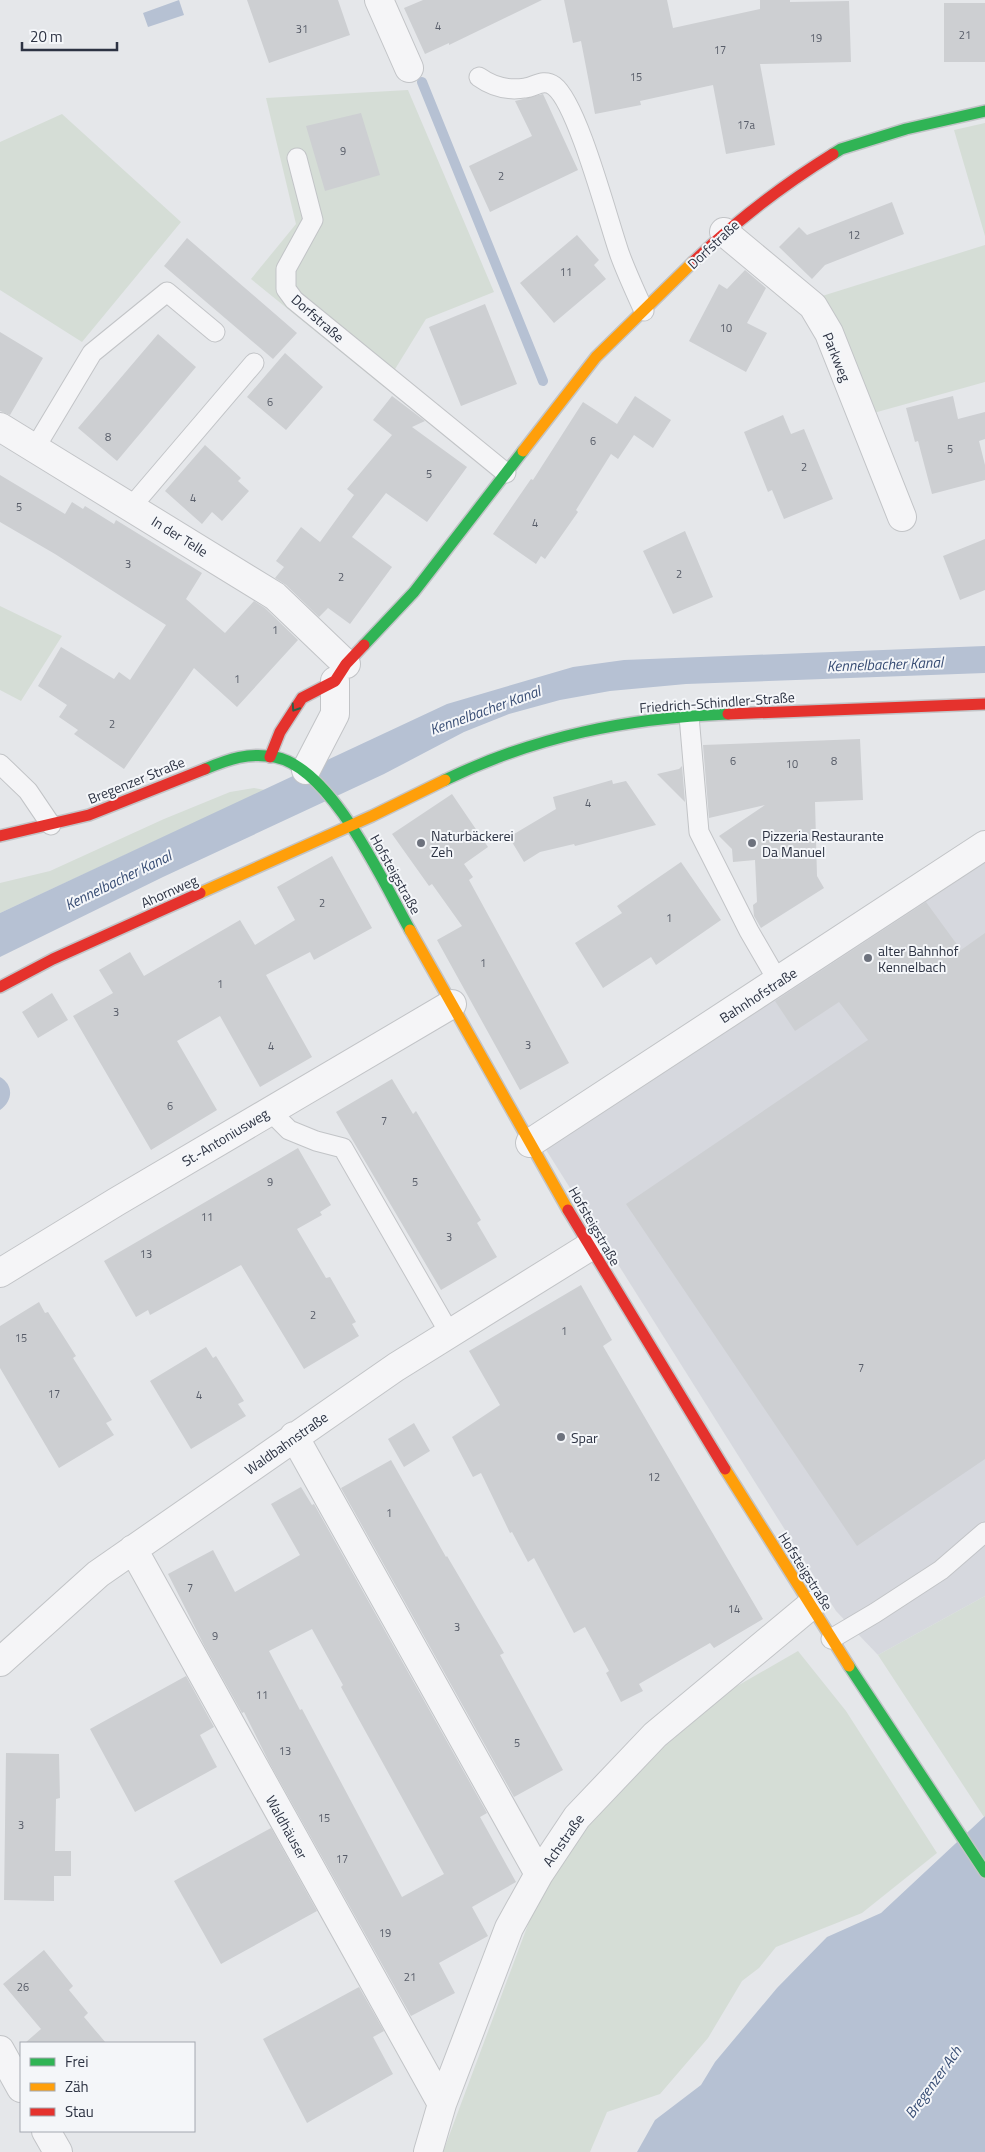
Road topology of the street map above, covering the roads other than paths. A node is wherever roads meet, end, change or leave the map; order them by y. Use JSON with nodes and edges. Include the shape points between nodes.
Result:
{"nodes":[{"id":1,"x":379,"y":0,"type":"edge"},
{"id":2,"x":409,"y":68,"type":"dead end"},
{"id":3,"x":478,"y":77,"type":"dead end"},
{"id":4,"x":985,"y":112,"type":"edge"},
{"id":5,"x":297,"y":158,"type":"dead end"},
{"id":6,"x":724,"y":232,"type":"junction"},
{"id":7,"x":644,"y":311,"type":"junction"},
{"id":8,"x":215,"y":332,"type":"dead end"},
{"id":9,"x":254,"y":363,"type":"dead end"},
{"id":10,"x":0,"y":427,"type":"edge"},
{"id":11,"x":35,"y":448,"type":"junction"},
{"id":12,"x":506,"y":472,"type":"junction"},
{"id":13,"x":132,"y":506,"type":"junction"},
{"id":14,"x":902,"y":517,"type":"dead end"},
{"id":15,"x":341,"y":673,"type":"junction"},
{"id":16,"x":985,"y":704,"type":"edge"},
{"id":17,"x":688,"y":716,"type":"junction"},
{"id":18,"x":276,"y":758,"type":"junction"},
{"id":19,"x":0,"y":764,"type":"edge"},
{"id":20,"x":306,"y":770,"type":"junction"},
{"id":21,"x":50,"y":825,"type":"junction"},
{"id":22,"x":351,"y":826,"type":"junction"},
{"id":23,"x":0,"y":836,"type":"edge"},
{"id":24,"x":985,"y":845,"type":"edge"},
{"id":25,"x":778,"y":981,"type":"junction"},
{"id":26,"x":0,"y":987,"type":"edge"},
{"id":27,"x":452,"y":1004,"type":"junction"},
{"id":28,"x":270,"y":1111,"type":"junction"},
{"id":29,"x":530,"y":1144,"type":"junction"},
{"id":30,"x":589,"y":1247,"type":"junction"},
{"id":31,"x":0,"y":1273,"type":"edge"},
{"id":32,"x":450,"y":1334,"type":"junction"},
{"id":33,"x":294,"y":1436,"type":"junction"},
{"id":34,"x":985,"y":1532,"type":"edge"},
{"id":35,"x":133,"y":1550,"type":"junction"},
{"id":36,"x":810,"y":1606,"type":"junction"},
{"id":37,"x":831,"y":1640,"type":"junction"},
{"id":38,"x":0,"y":1662,"type":"edge"},
{"id":39,"x":985,"y":1872,"type":"edge"},
{"id":40,"x":539,"y":1874,"type":"junction"},
{"id":41,"x":0,"y":2050,"type":"edge"},
{"id":42,"x":20,"y":2086,"type":"edge"},
{"id":43,"x":442,"y":2104,"type":"junction"},
{"id":44,"x":47,"y":2132,"type":"edge"},
{"id":45,"x":58,"y":2152,"type":"edge"},
{"id":46,"x":428,"y":2152,"type":"edge"}],
"edges":[{"from":1,"to":2,"type":"street"},
{"from":3,"to":7,"type":"lane","via":[[492,86],[509,89],[526,88],[542,82],[553,85],[563,97],[582,138],[621,257]]},
{"from":4,"to":6,"type":"street","name":"Dorfstraße","via":[[906,129],[841,149],[794,178]]},
{"from":5,"to":12,"type":"lane","name":"Dorfstraße","via":[[313,220],[286,269],[286,289],[294,300]]},
{"from":6,"to":7,"type":"street","name":"Dorfstraße"},
{"from":6,"to":14,"type":"street","name":"Parkweg","via":[[813,306],[828,333]]},
{"from":7,"to":12,"type":"street","name":"Dorfstraße","via":[[596,357]]},
{"from":8,"to":11,"type":"lane","via":[[167,292],[92,353]]},
{"from":9,"to":13,"type":"lane"},
{"from":10,"to":11,"type":"street","name":"In der Telle"},
{"from":11,"to":13,"type":"street","name":"In der Telle"},
{"from":12,"to":15,"type":"street","name":"Dorfstraße","via":[[414,592]]},
{"from":13,"to":15,"type":"street","name":"In der Telle","via":[[275,596]]},
{"from":15,"to":18,"type":"street","name":"Dorfstraße","one_way":true,"via":[[302,698],[280,732]]},
{"from":15,"to":20,"type":"street","via":[[335,714]]},
{"from":16,"to":17,"type":"street","name":"Friedrich-Schindler-Straße"},
{"from":17,"to":22,"type":"street","name":"Friedrich-Schindler-Straße","via":[[608,726],[550,739],[472,767]]},
{"from":17,"to":25,"type":"lane","via":[[699,832]]},
{"from":18,"to":20,"type":"street","name":"Hofsteigstraße"},
{"from":18,"to":21,"type":"street","name":"Bregenzer Straße","via":[[254,754],[234,757],[89,814]]},
{"from":19,"to":21,"type":"lane","via":[[28,791]]},
{"from":20,"to":22,"type":"street","name":"Hofsteigstraße","via":[[322,785]]},
{"from":21,"to":23,"type":"street","name":"Bregenzer Straße"},
{"from":22,"to":26,"type":"street","name":"Ahornweg","via":[[53,959]]},
{"from":22,"to":27,"type":"street","name":"Hofsteigstraße"},
{"from":24,"to":25,"type":"street","name":"Bahnhofstraße"},
{"from":25,"to":29,"type":"street","name":"Bahnhofstraße"},
{"from":27,"to":28,"type":"street","name":"St.-Antoniusweg"},
{"from":27,"to":29,"type":"street","name":"Hofsteigstraße"},
{"from":28,"to":31,"type":"street","name":"St.-Antoniusweg"},
{"from":28,"to":32,"type":"lane","via":[[289,1130],[343,1148]]},
{"from":29,"to":30,"type":"street","name":"Hofsteigstraße"},
{"from":30,"to":32,"type":"street","name":"Waldbahnstraße"},
{"from":30,"to":36,"type":"street","name":"Hofsteigstraße"},
{"from":32,"to":33,"type":"street","name":"Waldbahnstraße"},
{"from":33,"to":35,"type":"street","name":"Waldbahnstraße"},
{"from":33,"to":40,"type":"street"},
{"from":34,"to":37,"type":"lane","via":[[941,1570]]},
{"from":35,"to":38,"type":"street","name":"Waldbahnstraße","via":[[98,1574]]},
{"from":35,"to":43,"type":"street","name":"Waldhäuser"},
{"from":36,"to":37,"type":"street","name":"Hofsteigstraße"},
{"from":36,"to":40,"type":"street","name":"Achstraße","via":[[655,1735],[577,1817]]},
{"from":37,"to":39,"type":"street","name":"Hofsteigstraße"},
{"from":40,"to":43,"type":"street","name":"Achstraße","via":[[509,1928]]},
{"from":41,"to":42,"type":"street"},
{"from":43,"to":46,"type":"street","name":"Achstraße"},
{"from":44,"to":45,"type":"street"}]}
